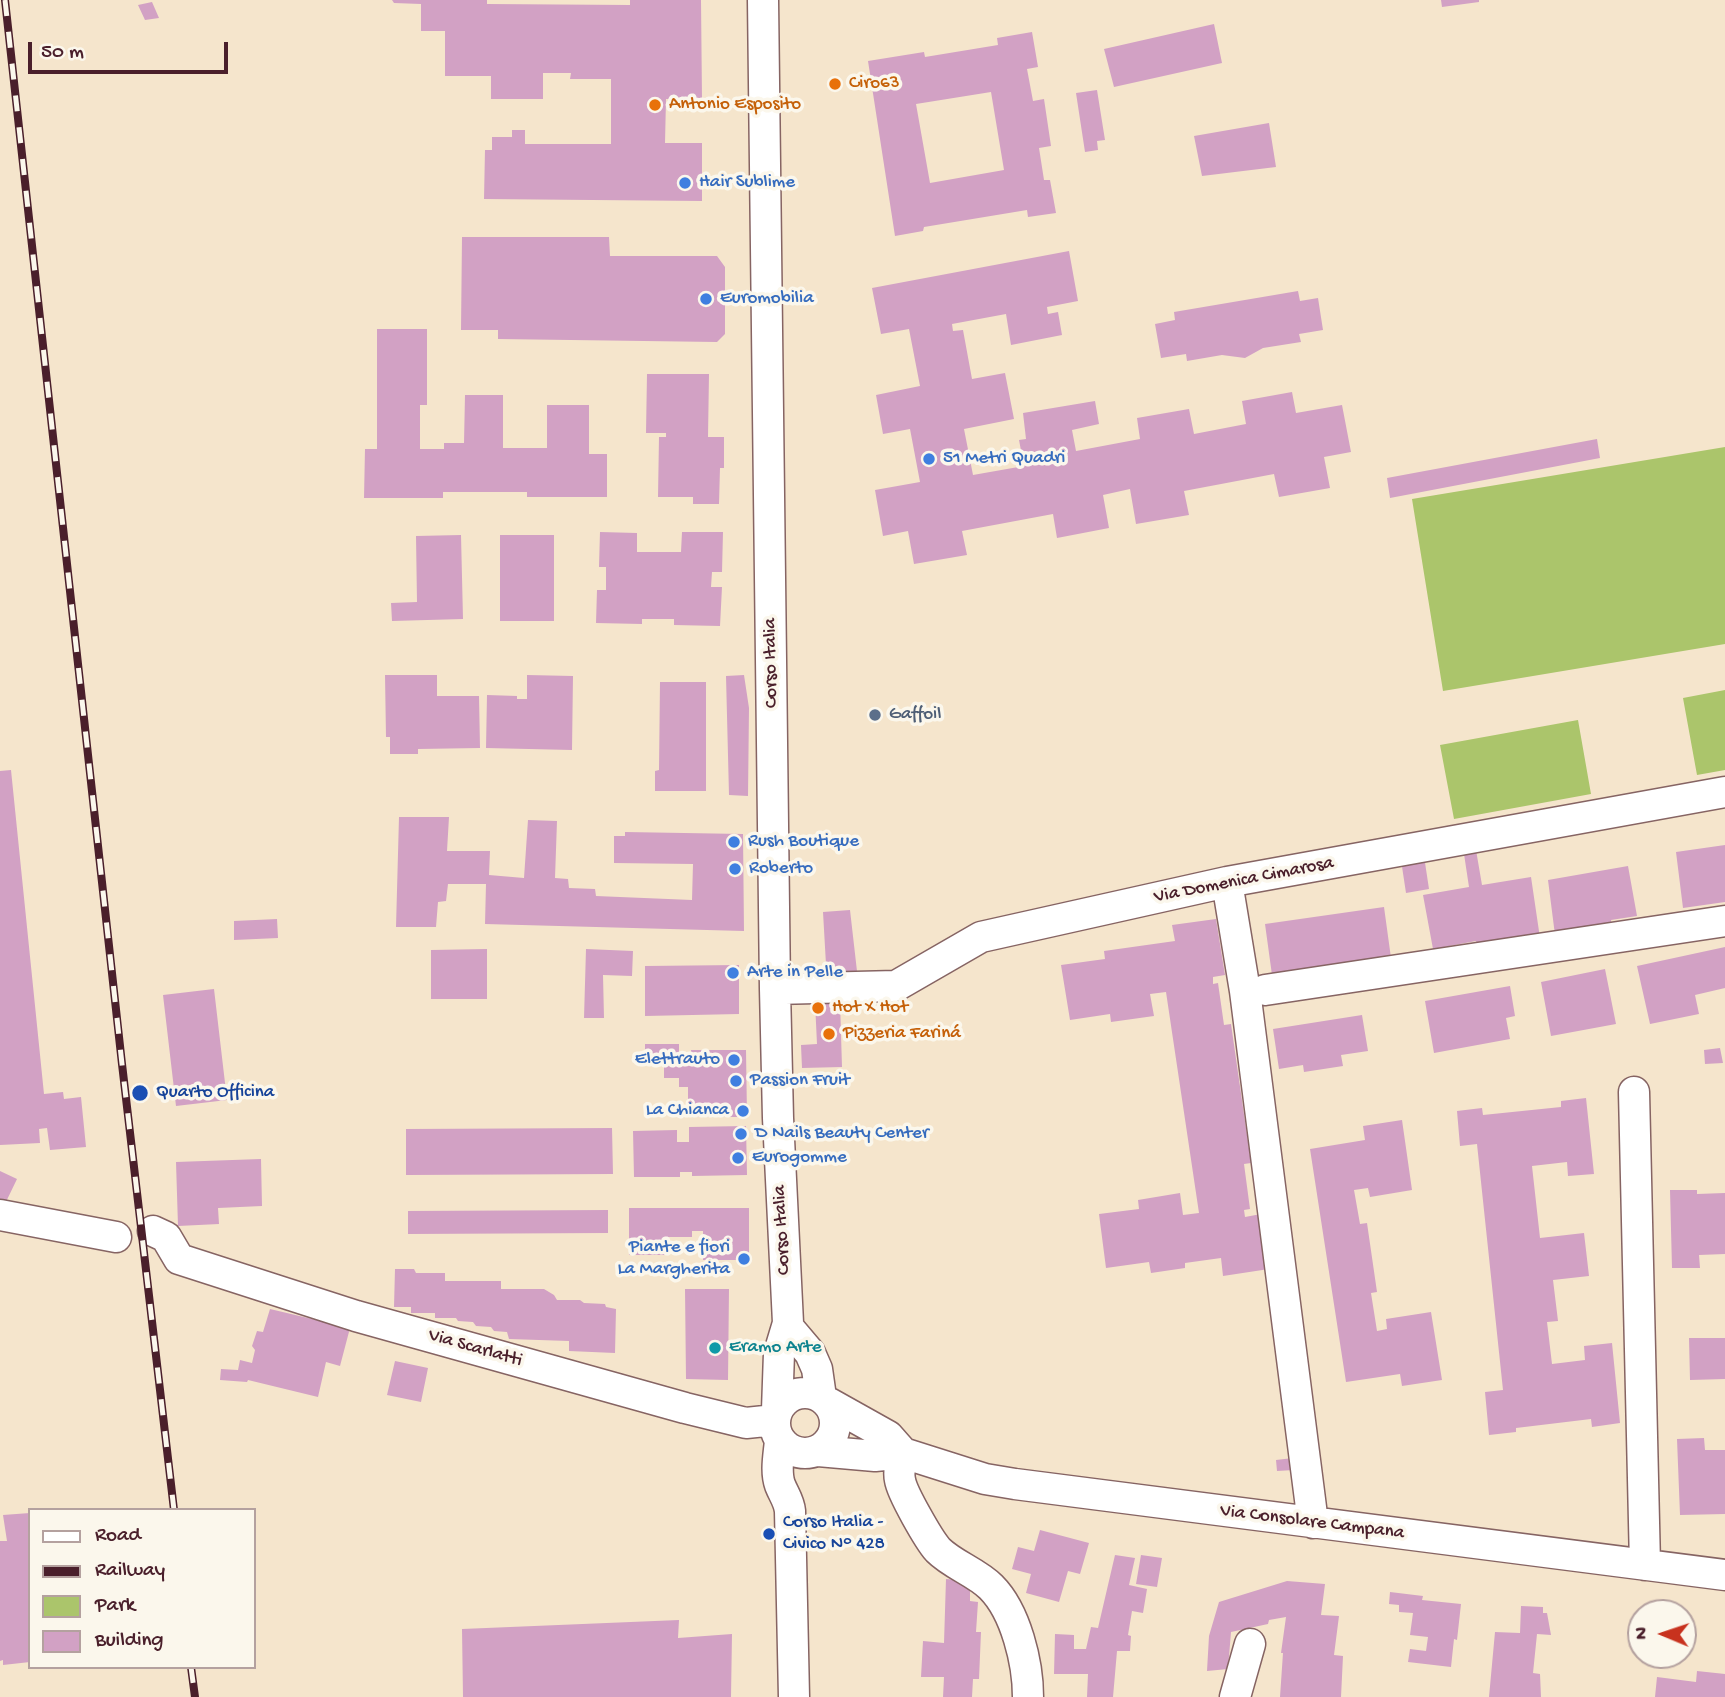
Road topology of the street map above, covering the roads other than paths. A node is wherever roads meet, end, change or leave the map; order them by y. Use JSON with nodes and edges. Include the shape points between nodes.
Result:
{"nodes":[{"id":1,"x":763,"y":0,"type":"edge"},
{"id":2,"x":1725,"y":792,"type":"edge"},
{"id":3,"x":1227,"y":882,"type":"junction"},
{"id":4,"x":1725,"y":920,"type":"edge"},
{"id":5,"x":775,"y":989,"type":"junction"},
{"id":6,"x":1265,"y":990,"type":"dead end"},
{"id":7,"x":1634,"y":1092,"type":"dead end"},
{"id":8,"x":0,"y":1215,"type":"edge"},
{"id":9,"x":153,"y":1231,"type":"dead end"},
{"id":10,"x":116,"y":1237,"type":"dead end"},
{"id":11,"x":788,"y":1326,"type":"junction"},
{"id":12,"x":825,"y":1400,"type":"junction"},
{"id":13,"x":791,"y":1435,"type":"junction"},
{"id":14,"x":902,"y":1453,"type":"junction"},
{"id":15,"x":1313,"y":1523,"type":"junction"},
{"id":16,"x":1645,"y":1565,"type":"junction"},
{"id":17,"x":1725,"y":1576,"type":"edge"},
{"id":18,"x":1250,"y":1644,"type":"dead end"},
{"id":19,"x":794,"y":1697,"type":"edge"},
{"id":20,"x":1028,"y":1697,"type":"edge"},
{"id":21,"x":1235,"y":1697,"type":"edge"}],
"edges":[{"from":1,"to":5,"type":"street","name":"Corso Italia"},
{"from":2,"to":3,"type":"street","name":"Via Domenica Cimarosa"},
{"from":3,"to":5,"type":"street","name":"Via Domenica Cimarosa","via":[[981,936],[896,986]]},
{"from":3,"to":15,"type":"street"},
{"from":4,"to":6,"type":"street"},
{"from":5,"to":11,"type":"street","name":"Corso Italia"},
{"from":7,"to":16,"type":"street"},
{"from":8,"to":10,"type":"street"},
{"from":9,"to":13,"type":"street","name":"Via Scarlatti","via":[[166,1237],[178,1259],[356,1316]]},
{"from":11,"to":12,"type":"street","via":[[810,1353]]},
{"from":11,"to":13,"type":"street","name":"Corso Italia","via":[[779,1353]]},
{"from":12,"to":13,"type":"street","via":[[812,1393],[792,1396]]},
{"from":12,"to":13,"type":"street","via":[[836,1421],[832,1439]]},
{"from":12,"to":14,"type":"street","name":"Via Consolare Campana","via":[[888,1436]]},
{"from":13,"to":14,"type":"street","name":"Via Consolare Campana","via":[[875,1456]]},
{"from":13,"to":19,"type":"street","name":"Corso Italia","via":[[778,1464],[779,1483],[790,1503]]},
{"from":14,"to":15,"type":"street","name":"Via Consolare Campana","via":[[985,1479]]},
{"from":14,"to":20,"type":"street","via":[[900,1482],[927,1533],[939,1550],[992,1587],[1005,1608],[1020,1640]]},
{"from":15,"to":16,"type":"street","name":"Via Consolare Campana"},
{"from":16,"to":17,"type":"street","name":"Via Consolare Campana"},
{"from":18,"to":21,"type":"street"}]}
